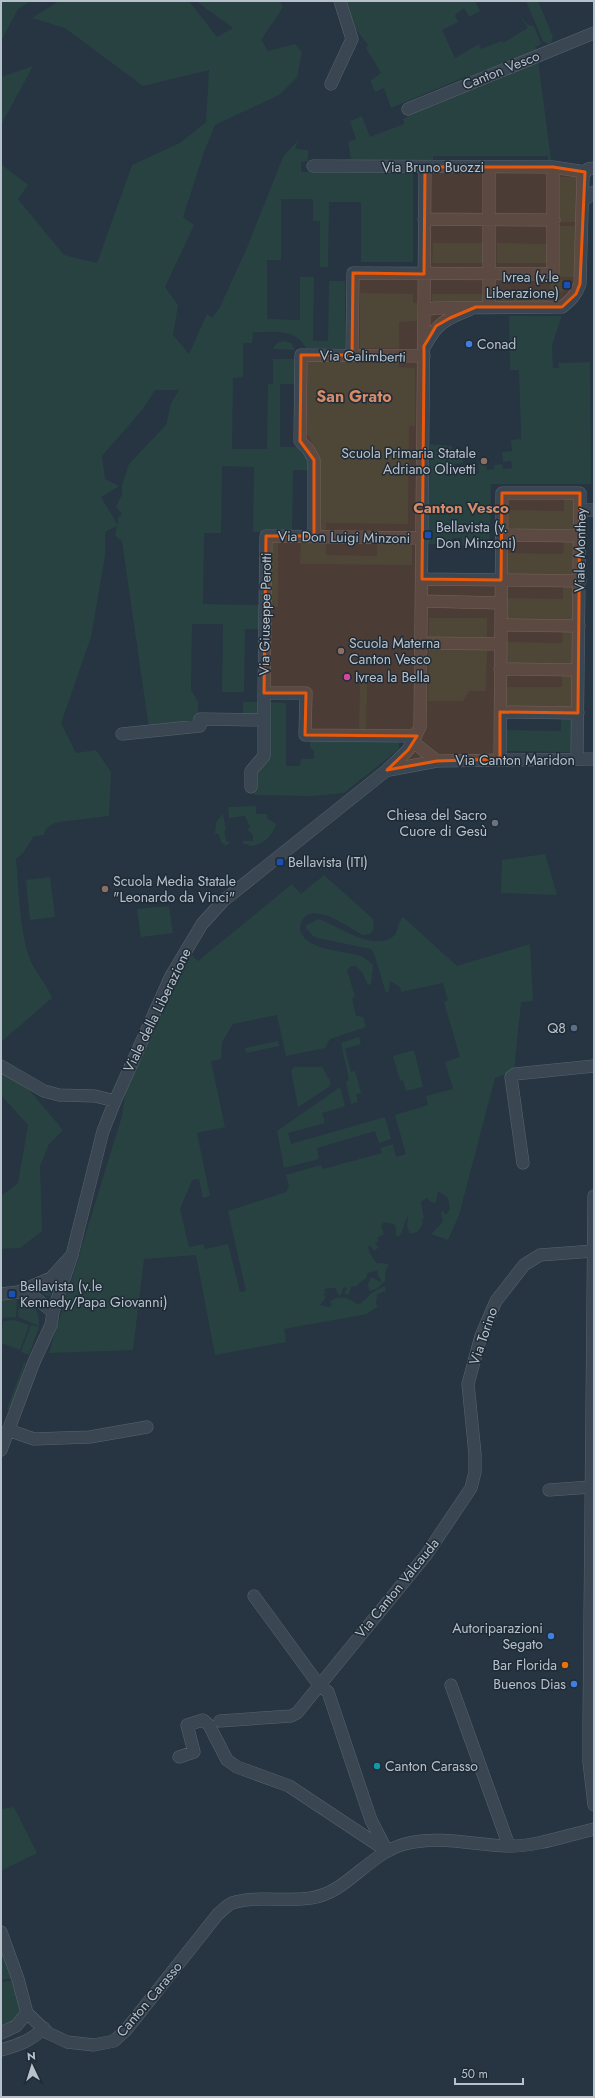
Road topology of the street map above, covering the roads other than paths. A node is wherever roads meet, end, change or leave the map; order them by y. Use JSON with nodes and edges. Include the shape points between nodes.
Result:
{"nodes":[{"id":1,"x":340,"y":1,"type":"edge"},
{"id":2,"x":594,"y":33,"type":"edge"},
{"id":3,"x":331,"y":84,"type":"dead end"},
{"id":4,"x":408,"y":109,"type":"dead end"},
{"id":5,"x":313,"y":166,"type":"dead end"},
{"id":6,"x":425,"y":167,"type":"junction"},
{"id":7,"x":489,"y":167,"type":"junction"},
{"id":8,"x":554,"y":167,"type":"junction"},
{"id":9,"x":589,"y":170,"type":"edge"},
{"id":10,"x":594,"y":192,"type":"edge"},
{"id":11,"x":583,"y":201,"type":"junction"},
{"id":12,"x":424,"y":219,"type":"junction"},
{"id":13,"x":489,"y":220,"type":"junction"},
{"id":14,"x":554,"y":220,"type":"junction"},
{"id":15,"x":424,"y":274,"type":"junction"},
{"id":16,"x":488,"y":274,"type":"junction"},
{"id":17,"x":476,"y":307,"type":"junction"},
{"id":18,"x":489,"y":307,"type":"junction"},
{"id":19,"x":424,"y":310,"type":"junction"},
{"id":20,"x":424,"y":351,"type":"junction"},
{"id":21,"x":352,"y":356,"type":"junction"},
{"id":22,"x":580,"y":510,"type":"junction"},
{"id":23,"x":594,"y":510,"type":"edge"},
{"id":24,"x":502,"y":535,"type":"junction"},
{"id":25,"x":266,"y":536,"type":"joint"},
{"id":26,"x":314,"y":536,"type":"junction"},
{"id":27,"x":580,"y":536,"type":"junction"},
{"id":28,"x":423,"y":538,"type":"junction"},
{"id":29,"x":422,"y":579,"type":"junction"},
{"id":30,"x":501,"y":580,"type":"junction"},
{"id":31,"x":580,"y":580,"type":"junction"},
{"id":32,"x":422,"y":601,"type":"junction"},
{"id":33,"x":501,"y":603,"type":"junction"},
{"id":34,"x":501,"y":625,"type":"junction"},
{"id":35,"x":579,"y":626,"type":"junction"},
{"id":36,"x":421,"y":643,"type":"junction"},
{"id":37,"x":501,"y":644,"type":"junction"},
{"id":38,"x":500,"y":670,"type":"junction"},
{"id":39,"x":578,"y":670,"type":"junction"},
{"id":40,"x":264,"y":693,"type":"junction"},
{"id":41,"x":500,"y":712,"type":"junction"},
{"id":42,"x":578,"y":712,"type":"junction"},
{"id":43,"x":264,"y":720,"type":"junction"},
{"id":44,"x":122,"y":734,"type":"dead end"},
{"id":45,"x":415,"y":739,"type":"junction"},
{"id":46,"x":500,"y":759,"type":"junction"},
{"id":47,"x":577,"y":759,"type":"junction"},
{"id":48,"x":594,"y":759,"type":"edge"},
{"id":49,"x":437,"y":760,"type":"junction"},
{"id":50,"x":387,"y":770,"type":"junction"},
{"id":51,"x":251,"y":787,"type":"dead end"},
{"id":52,"x":1,"y":1066,"type":"edge"},
{"id":53,"x":594,"y":1066,"type":"edge"},
{"id":54,"x":115,"y":1101,"type":"junction"},
{"id":55,"x":523,"y":1163,"type":"dead end"},
{"id":56,"x":594,"y":1196,"type":"edge"},
{"id":57,"x":594,"y":1209,"type":"edge"},
{"id":58,"x":593,"y":1251,"type":"edge"},
{"id":59,"x":72,"y":1255,"type":"junction"},
{"id":60,"x":18,"y":1292,"type":"junction"},
{"id":61,"x":1,"y":1294,"type":"edge"},
{"id":62,"x":53,"y":1312,"type":"junction"},
{"id":63,"x":593,"y":1345,"type":"edge"},
{"id":64,"x":147,"y":1428,"type":"dead end"},
{"id":65,"x":8,"y":1430,"type":"junction"},
{"id":66,"x":1,"y":1450,"type":"edge"},
{"id":67,"x":591,"y":1487,"type":"junction"},
{"id":68,"x":470,"y":1488,"type":"joint"},
{"id":69,"x":549,"y":1490,"type":"dead end"},
{"id":70,"x":592,"y":1505,"type":"edge"},
{"id":71,"x":254,"y":1596,"type":"dead end"},
{"id":72,"x":592,"y":1600,"type":"edge"},
{"id":73,"x":319,"y":1685,"type":"junction"},
{"id":74,"x":451,"y":1685,"type":"dead end"},
{"id":75,"x":220,"y":1721,"type":"dead end"},
{"id":76,"x":179,"y":1757,"type":"dead end"},
{"id":77,"x":594,"y":1805,"type":"edge"},
{"id":78,"x":594,"y":1828,"type":"edge"},
{"id":79,"x":509,"y":1846,"type":"junction"},
{"id":80,"x":387,"y":1851,"type":"junction"},
{"id":81,"x":1,"y":1932,"type":"edge"},
{"id":82,"x":27,"y":2013,"type":"junction"},
{"id":83,"x":44,"y":2028,"type":"junction"},
{"id":84,"x":1,"y":2033,"type":"edge"},
{"id":85,"x":1,"y":2050,"type":"edge"}],
"edges":[{"from":1,"to":3,"type":"street","via":[[352,39]]},
{"from":2,"to":4,"type":"street","name":"Canton Vesco"},
{"from":5,"to":6,"type":"street","name":"Via Bruno Buozzi"},
{"from":6,"to":7,"type":"street","name":"Via Bruno Buozzi"},
{"from":6,"to":12,"type":"street","name":"Viale della Liberazione"},
{"from":7,"to":8,"type":"street","name":"Via Bruno Buozzi"},
{"from":7,"to":13,"type":"street"},
{"from":8,"to":9,"type":"street","name":"Via Bruno Buozzi"},
{"from":8,"to":14,"type":"street"},
{"from":9,"to":11,"type":"street"},
{"from":10,"to":11,"type":"street"},
{"from":11,"to":18,"type":"street","via":[[580,284],[570,301],[562,307]]},
{"from":12,"to":13,"type":"street"},
{"from":12,"to":15,"type":"street","name":"Viale della Liberazione"},
{"from":13,"to":14,"type":"street"},
{"from":13,"to":16,"type":"street"},
{"from":14,"to":16,"type":"street","via":[[553,274]]},
{"from":15,"to":16,"type":"street"},
{"from":15,"to":19,"type":"street","name":"Viale della Liberazione"},
{"from":15,"to":21,"type":"street","via":[[353,273]]},
{"from":16,"to":18,"type":"street"},
{"from":17,"to":18,"type":"street"},
{"from":17,"to":19,"type":"street"},
{"from":17,"to":20,"type":"street","via":[[436,326]]},
{"from":19,"to":20,"type":"street","name":"Viale della Liberazione"},
{"from":20,"to":21,"type":"street","name":"Via Galimberti"},
{"from":20,"to":28,"type":"street","name":"Viale della Liberazione"},
{"from":21,"to":26,"type":"street","name":"Via Galimberti","via":[[301,355],[300,441],[314,460]]},
{"from":22,"to":23,"type":"street"},
{"from":22,"to":24,"type":"street","name":"Viale Monthey","via":[[580,493],[502,494]]},
{"from":22,"to":27,"type":"street","name":"Viale Monthey"},
{"from":24,"to":27,"type":"street"},
{"from":24,"to":30,"type":"street","name":"Viale Monthey"},
{"from":25,"to":26,"type":"street","name":"Via Don Luigi Minzoni"},
{"from":25,"to":40,"type":"street","name":"Via Giuseppe Perotti"},
{"from":26,"to":28,"type":"street","name":"Via Don Luigi Minzoni"},
{"from":27,"to":31,"type":"street","name":"Viale Monthey"},
{"from":28,"to":29,"type":"street","name":"Viale della Liberazione"},
{"from":29,"to":30,"type":"street"},
{"from":29,"to":32,"type":"street","name":"Viale della Liberazione"},
{"from":30,"to":31,"type":"street"},
{"from":30,"to":33,"type":"street","name":"Viale Monthey"},
{"from":31,"to":35,"type":"street","name":"Viale Monthey"},
{"from":32,"to":33,"type":"street"},
{"from":32,"to":36,"type":"street","name":"Viale della Liberazione"},
{"from":33,"to":34,"type":"street","name":"Viale Monthey"},
{"from":34,"to":35,"type":"street"},
{"from":34,"to":37,"type":"street","name":"Viale Monthey"},
{"from":35,"to":39,"type":"street","name":"Viale Monthey"},
{"from":36,"to":37,"type":"street"},
{"from":36,"to":45,"type":"street","name":"Viale della Liberazione","via":[[420,716]]},
{"from":37,"to":38,"type":"street","name":"Viale Monthey"},
{"from":38,"to":39,"type":"street"},
{"from":38,"to":41,"type":"street","name":"Viale Monthey"},
{"from":39,"to":42,"type":"street","name":"Viale Monthey"},
{"from":40,"to":43,"type":"street","name":"Via Giuseppe Perotti"},
{"from":40,"to":45,"type":"street","name":"Via Giuseppe Perotti","via":[[306,693],[305,735]]},
{"from":41,"to":42,"type":"street"},
{"from":41,"to":46,"type":"street","name":"Viale Monthey"},
{"from":42,"to":47,"type":"street","name":"Viale Monthey"},
{"from":43,"to":44,"type":"street","via":[[200,719],[200,726]]},
{"from":43,"to":51,"type":"street","name":"Via Giuseppe Perotti","via":[[264,756],[252,772]]},
{"from":45,"to":49,"type":"street","name":"Via Canton Maridon"},
{"from":45,"to":50,"type":"street","name":"Viale della Liberazione","via":[[408,750]]},
{"from":46,"to":47,"type":"street","name":"Via Canton Maridon"},
{"from":46,"to":49,"type":"street","name":"Via Canton Maridon"},
{"from":47,"to":48,"type":"street","name":"Via Canton Maridon"},
{"from":49,"to":50,"type":"street","name":"Via Canton Maridon"},
{"from":50,"to":54,"type":"street","name":"Viale della Liberazione","via":[[242,884],[218,905],[202,924],[170,976]]},
{"from":52,"to":54,"type":"street","via":[[44,1091],[95,1096]]},
{"from":53,"to":55,"type":"street","via":[[515,1074],[511,1077]]},
{"from":54,"to":59,"type":"street","name":"Viale della Liberazione","via":[[103,1131]]},
{"from":56,"to":57,"type":"street"},
{"from":57,"to":58,"type":"street"},
{"from":58,"to":63,"type":"street"},
{"from":58,"to":68,"type":"street","name":"Via Torino","via":[[540,1255],[524,1265],[496,1301],[481,1336],[468,1384],[475,1466]]},
{"from":59,"to":60,"type":"street","via":[[51,1278]]},
{"from":59,"to":62,"type":"street","name":"Viale della Liberazione"},
{"from":60,"to":61,"type":"street"},
{"from":60,"to":62,"type":"street","via":[[33,1296]]},
{"from":62,"to":65,"type":"street","name":"Viale della Liberazione","via":[[49,1330]]},
{"from":63,"to":67,"type":"street"},
{"from":64,"to":65,"type":"street","via":[[90,1436],[34,1439]]},
{"from":65,"to":66,"type":"street","name":"Viale della Liberazione"},
{"from":67,"to":69,"type":"street"},
{"from":67,"to":70,"type":"street"},
{"from":68,"to":73,"type":"street","name":"Via Canton Valcauda","via":[[426,1555]]},
{"from":70,"to":72,"type":"street"},
{"from":71,"to":73,"type":"street"},
{"from":72,"to":77,"type":"street","via":[[589,1755]]},
{"from":73,"to":75,"type":"street","name":"Via Canton Valcauda","via":[[297,1713],[291,1716]]},
{"from":73,"to":80,"type":"street","via":[[328,1692],[372,1820]]},
{"from":74,"to":79,"type":"street"},
{"from":76,"to":80,"type":"street","via":[[194,1752],[187,1725],[203,1720],[209,1725],[227,1760],[237,1767],[289,1786]]},
{"from":78,"to":79,"type":"street","name":"Canton Carasso"},
{"from":79,"to":80,"type":"street","name":"Canton Carasso","via":[[434,1840],[405,1844]]},
{"from":80,"to":83,"type":"street","name":"Canton Carasso","via":[[333,1890],[312,1898],[246,1900],[231,1904],[218,1914],[126,2030],[114,2040],[94,2045],[67,2042],[48,2033]]},
{"from":81,"to":82,"type":"street","via":[[18,1978]]},
{"from":82,"to":83,"type":"street","name":"Canton Carasso"},
{"from":82,"to":84,"type":"street","via":[[16,2026]]},
{"from":83,"to":85,"type":"street","via":[[24,2043]]}]}
